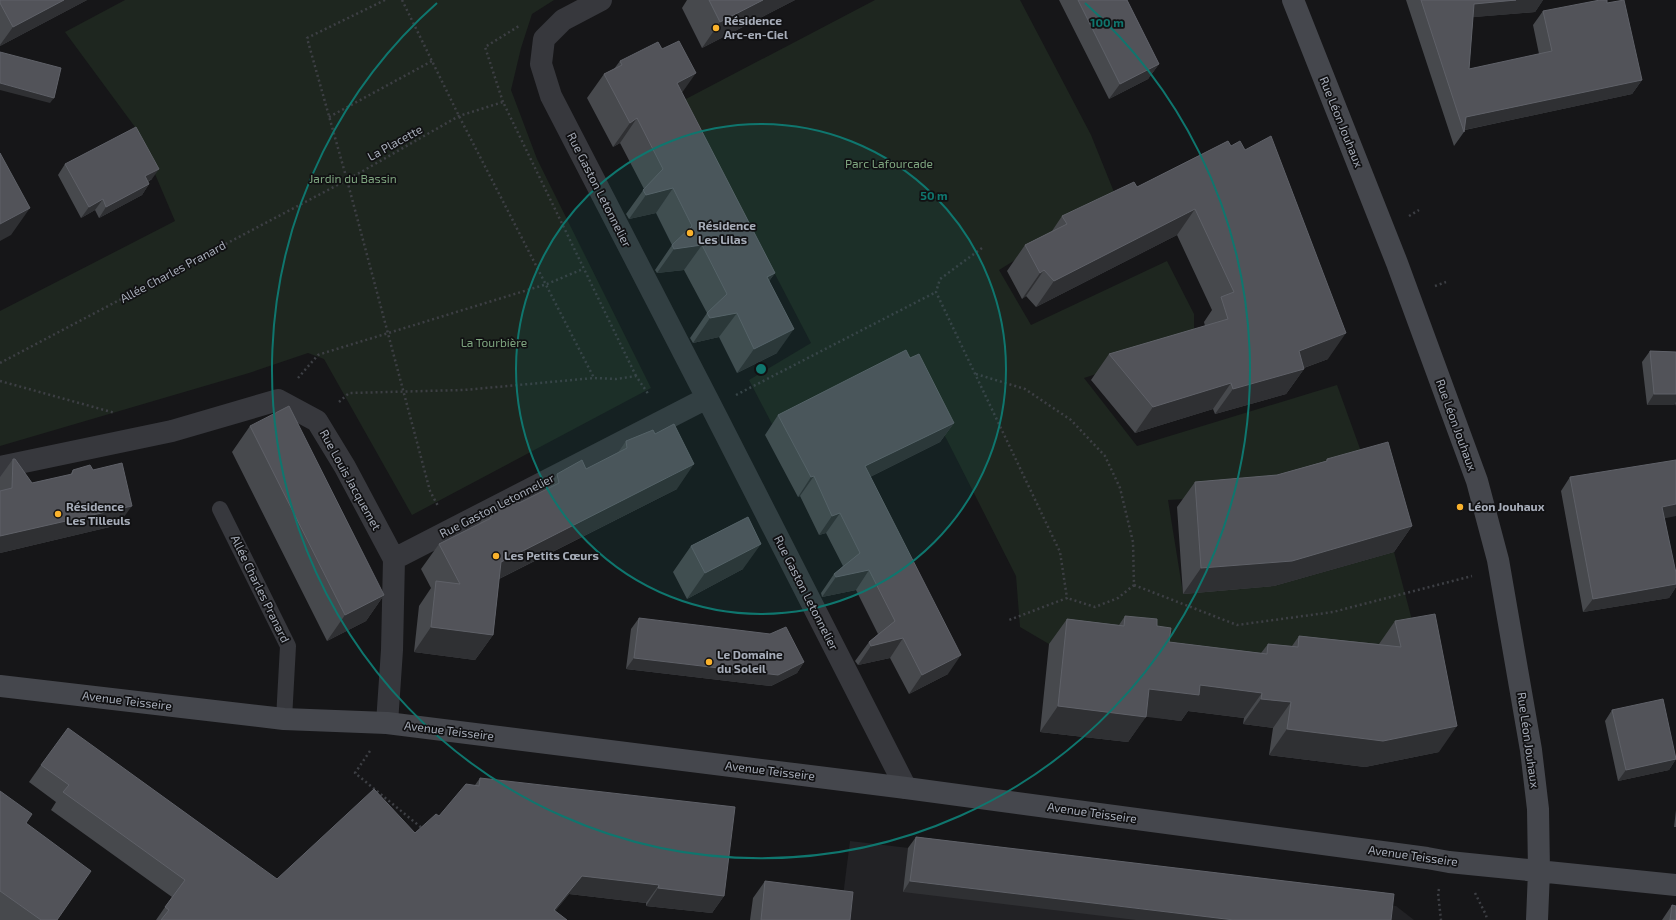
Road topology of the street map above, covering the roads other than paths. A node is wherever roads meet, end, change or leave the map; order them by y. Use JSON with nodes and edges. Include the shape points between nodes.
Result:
{"nodes":[{"id":1,"x":601,"y":0,"type":"edge"},
{"id":2,"x":1293,"y":0,"type":"edge"},
{"id":3,"x":707,"y":398,"type":"junction"},
{"id":4,"x":0,"y":467,"type":"edge"},
{"id":5,"x":220,"y":509,"type":"dead end"},
{"id":6,"x":394,"y":560,"type":"junction"},
{"id":7,"x":0,"y":686,"type":"edge"},
{"id":8,"x":284,"y":719,"type":"junction"},
{"id":9,"x":387,"y":723,"type":"junction"},
{"id":10,"x":906,"y":788,"type":"junction"},
{"id":11,"x":1539,"y":871,"type":"junction"},
{"id":12,"x":1676,"y":885,"type":"edge"},
{"id":13,"x":1538,"y":920,"type":"edge"}],
"edges":[{"from":1,"to":3,"type":"street","name":"Rue Gaston Letonnelier","via":[[563,20],[544,38],[541,64],[551,96]]},
{"from":2,"to":11,"type":"street","name":"Rue Léon Jouhaux","via":[[1397,263],[1476,482],[1498,560],[1531,750],[1538,809]]},
{"from":3,"to":6,"type":"street","name":"Rue Gaston Letonnelier"},
{"from":3,"to":10,"type":"street","name":"Rue Gaston Letonnelier"},
{"from":4,"to":6,"type":"street","name":"Rue Louis Jacquemet","via":[[172,431],[278,400],[317,421],[345,467]]},
{"from":5,"to":8,"type":"lane","name":"Allée Charles Pranard","via":[[288,646]]},
{"from":6,"to":9,"type":"street","name":"Rue Louis Jacquemet"},
{"from":7,"to":8,"type":"street","name":"Avenue Teisseire"},
{"from":8,"to":9,"type":"street","name":"Avenue Teisseire"},
{"from":9,"to":10,"type":"street","name":"Avenue Teisseire"},
{"from":10,"to":11,"type":"street","name":"Avenue Teisseire","via":[[1449,862]]},
{"from":11,"to":12,"type":"street","name":"Avenue Teisseire"},
{"from":11,"to":13,"type":"street","name":"Rue Léon Jouhaux"}]}
